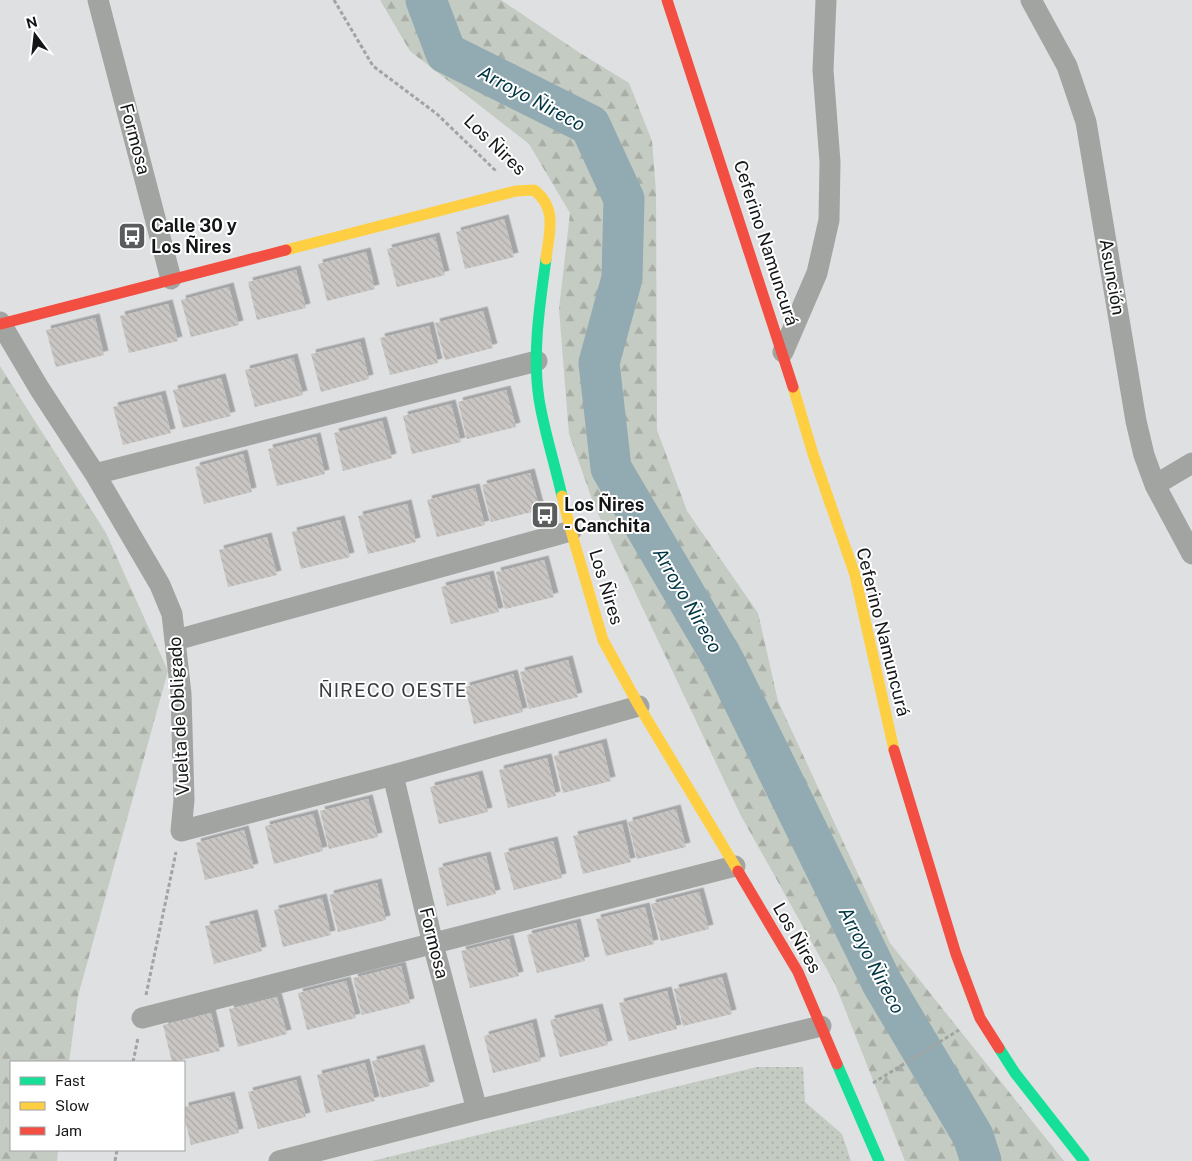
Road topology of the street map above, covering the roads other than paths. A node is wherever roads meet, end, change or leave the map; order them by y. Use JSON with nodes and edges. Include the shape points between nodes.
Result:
{"nodes":[{"id":1,"x":98,"y":0,"type":"edge"},
{"id":2,"x":667,"y":0,"type":"edge"},
{"id":3,"x":826,"y":0,"type":"edge"},
{"id":4,"x":1031,"y":0,"type":"edge"},
{"id":5,"x":171,"y":279,"type":"junction"},
{"id":6,"x":0,"y":323,"type":"edge"},
{"id":7,"x":783,"y":352,"type":"junction"},
{"id":8,"x":537,"y":361,"type":"junction"},
{"id":9,"x":1192,"y":463,"type":"edge"},
{"id":10,"x":95,"y":474,"type":"junction"},
{"id":11,"x":1155,"y":485,"type":"junction"},
{"id":12,"x":571,"y":531,"type":"junction"},
{"id":13,"x":1192,"y":554,"type":"edge"},
{"id":14,"x":176,"y":640,"type":"junction"},
{"id":15,"x":639,"y":706,"type":"junction"},
{"id":16,"x":393,"y":775,"type":"junction"},
{"id":17,"x":735,"y":866,"type":"junction"},
{"id":18,"x":434,"y":944,"type":"junction"},
{"id":19,"x":142,"y":1018,"type":"road end"},
{"id":20,"x":821,"y":1026,"type":"junction"},
{"id":21,"x":477,"y":1110,"type":"junction"},
{"id":22,"x":279,"y":1161,"type":"edge"},
{"id":23,"x":879,"y":1161,"type":"edge"},
{"id":24,"x":1084,"y":1161,"type":"edge"}],
"edges":[{"from":1,"to":5,"type":"street","name":"Formosa"},
{"from":2,"to":7,"type":"street","name":"Ceferino Namuncurá"},
{"from":3,"to":7,"type":"street","via":[[824,70],[830,162],[829,220],[817,273]]},
{"from":4,"to":11,"type":"street","name":"Asunción","via":[[1067,66],[1086,122],[1136,421]]},
{"from":5,"to":6,"type":"street"},
{"from":5,"to":8,"type":"street","name":"Los Ñires","via":[[516,191],[534,190],[549,208],[550,223]]},
{"from":6,"to":10,"type":"street","name":"Vuelta de Obligado"},
{"from":7,"to":24,"type":"street","name":"Ceferino Namuncurá","via":[[813,454],[855,575],[891,741],[959,963],[980,1018],[1015,1073]]},
{"from":8,"to":10,"type":"street"},
{"from":8,"to":12,"type":"street","name":"Los Ñires","via":[[539,399]]},
{"from":9,"to":11,"type":"street"},
{"from":10,"to":14,"type":"street","name":"Vuelta de Obligado","via":[[160,585],[172,614]]},
{"from":11,"to":13,"type":"street","name":"Asunción"},
{"from":12,"to":14,"type":"street"},
{"from":12,"to":15,"type":"street","name":"Los Ñires","via":[[603,640]]},
{"from":14,"to":16,"type":"street","name":"Vuelta de Obligado","via":[[184,800],[181,831]]},
{"from":15,"to":16,"type":"street"},
{"from":15,"to":17,"type":"street","name":"Los Ñires"},
{"from":16,"to":18,"type":"street","name":"Formosa"},
{"from":17,"to":18,"type":"street"},
{"from":17,"to":20,"type":"street","name":"Los Ñires","via":[[798,972]]},
{"from":18,"to":19,"type":"street"},
{"from":18,"to":21,"type":"street","name":"Formosa"},
{"from":20,"to":21,"type":"street"},
{"from":20,"to":23,"type":"street","name":"Los Ñires"},
{"from":21,"to":22,"type":"street"}]}
